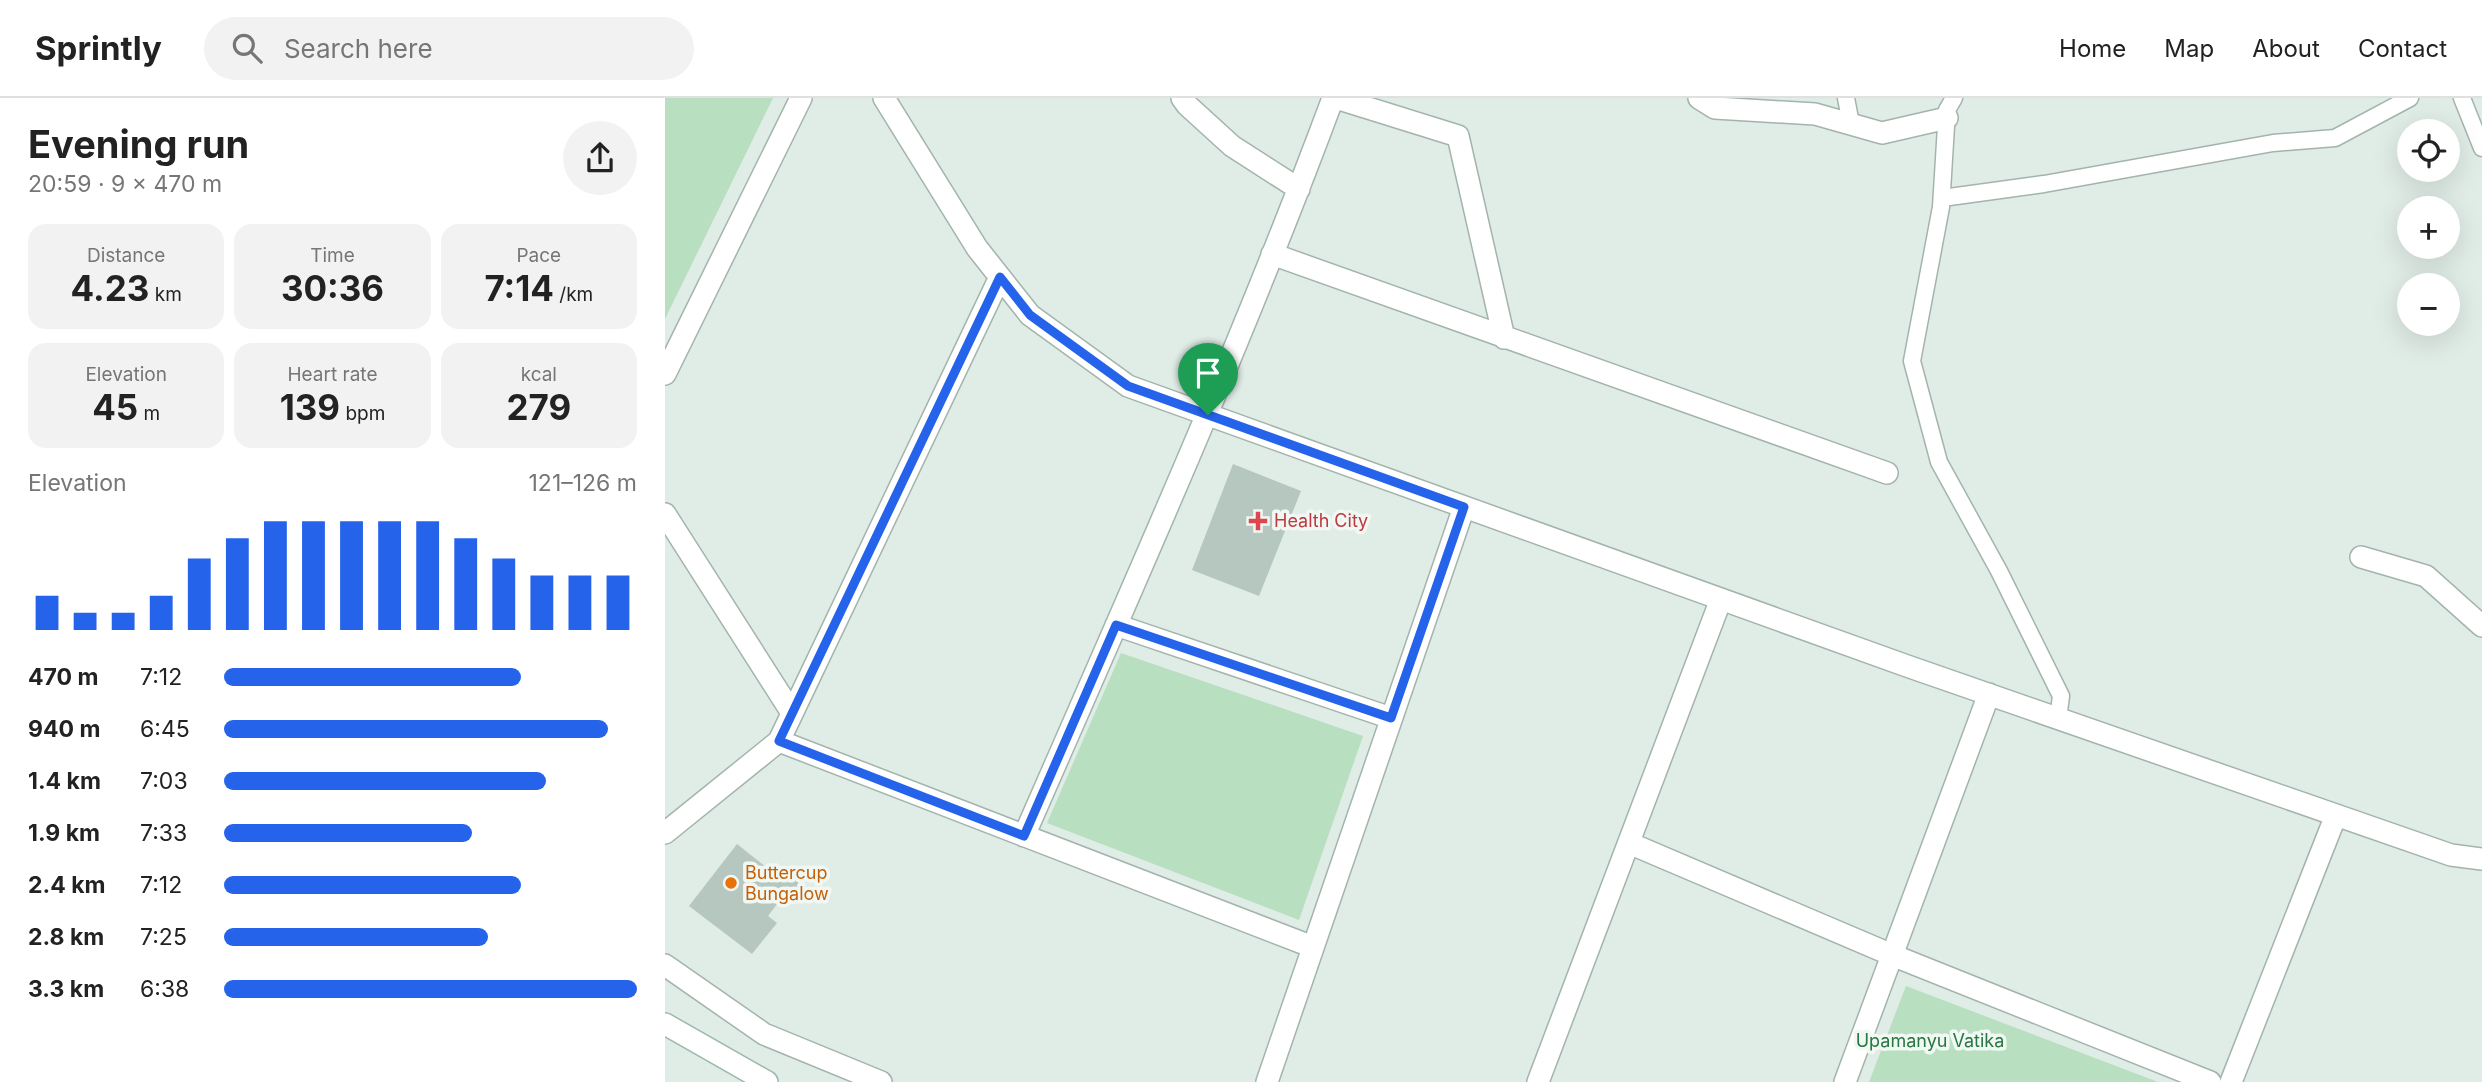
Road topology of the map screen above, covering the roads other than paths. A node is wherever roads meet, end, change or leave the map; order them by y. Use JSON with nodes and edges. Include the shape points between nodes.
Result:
{"nodes":[{"id":1,"x":801,"y":98,"type":"edge"},
{"id":2,"x":884,"y":98,"type":"edge"},
{"id":3,"x":1182,"y":98,"type":"edge"},
{"id":4,"x":1334,"y":98,"type":"edge"},
{"id":5,"x":1699,"y":98,"type":"edge"},
{"id":6,"x":1846,"y":98,"type":"edge"},
{"id":7,"x":1954,"y":98,"type":"edge"},
{"id":8,"x":2410,"y":98,"type":"edge"},
{"id":9,"x":2462,"y":98,"type":"edge"},
{"id":10,"x":1947,"y":118,"type":"junction"},
{"id":11,"x":1851,"y":124,"type":"junction"},
{"id":12,"x":2482,"y":148,"type":"edge"},
{"id":13,"x":1299,"y":189,"type":"junction"},
{"id":14,"x":1942,"y":198,"type":"junction"},
{"id":15,"x":1272,"y":254,"type":"junction"},
{"id":16,"x":1000,"y":277,"type":"junction"},
{"id":17,"x":1504,"y":338,"type":"junction"},
{"id":18,"x":665,"y":374,"type":"edge"},
{"id":19,"x":1208,"y":415,"type":"junction"},
{"id":20,"x":1887,"y":473,"type":"dead end"},
{"id":21,"x":1464,"y":507,"type":"junction"},
{"id":22,"x":665,"y":514,"type":"edge"},
{"id":23,"x":2361,"y":557,"type":"dead end"},
{"id":24,"x":1721,"y":599,"type":"junction"},
{"id":25,"x":1116,"y":625,"type":"junction"},
{"id":26,"x":2482,"y":626,"type":"edge"},
{"id":27,"x":1989,"y":694,"type":"junction"},
{"id":28,"x":792,"y":713,"type":"junction"},
{"id":29,"x":1391,"y":718,"type":"junction"},
{"id":30,"x":2058,"y":719,"type":"junction"},
{"id":31,"x":779,"y":741,"type":"junction"},
{"id":32,"x":2336,"y":815,"type":"junction"},
{"id":33,"x":665,"y":833,"type":"edge"},
{"id":34,"x":1024,"y":836,"type":"junction"},
{"id":35,"x":1629,"y":843,"type":"junction"},
{"id":36,"x":2482,"y":859,"type":"edge"},
{"id":37,"x":1313,"y":947,"type":"junction"},
{"id":38,"x":1892,"y":955,"type":"junction"},
{"id":39,"x":665,"y":965,"type":"edge"},
{"id":40,"x":665,"y":1024,"type":"edge"},
{"id":41,"x":767,"y":1082,"type":"edge"},
{"id":42,"x":881,"y":1082,"type":"edge"},
{"id":43,"x":1267,"y":1082,"type":"edge"},
{"id":44,"x":1538,"y":1082,"type":"edge"},
{"id":45,"x":1845,"y":1082,"type":"edge"},
{"id":46,"x":2210,"y":1082,"type":"edge"},
{"id":47,"x":2231,"y":1082,"type":"edge"}],
"edges":[{"from":1,"to":18,"type":"street"},
{"from":2,"to":16,"type":"street","via":[[977,248]]},
{"from":3,"to":13,"type":"street","via":[[1232,146]]},
{"from":4,"to":13,"type":"street"},
{"from":4,"to":17,"type":"street","via":[[1458,136]]},
{"from":5,"to":11,"type":"street","via":[[1715,108],[1815,114]]},
{"from":6,"to":11,"type":"lane"},
{"from":7,"to":10,"type":"lane"},
{"from":8,"to":14,"type":"lane","via":[[2335,138],[2273,143]]},
{"from":9,"to":12,"type":"lane"},
{"from":10,"to":11,"type":"street","via":[[1882,133]]},
{"from":10,"to":14,"type":"lane"},
{"from":13,"to":15,"type":"street"},
{"from":14,"to":30,"type":"lane","via":[[1912,361],[1939,462],[2061,696]]},
{"from":15,"to":17,"type":"street"},
{"from":15,"to":19,"type":"street"},
{"from":16,"to":19,"type":"street","via":[[1030,315],[1128,386]]},
{"from":16,"to":28,"type":"street"},
{"from":17,"to":20,"type":"street"},
{"from":19,"to":21,"type":"street"},
{"from":19,"to":25,"type":"street"},
{"from":21,"to":24,"type":"street"},
{"from":21,"to":29,"type":"street"},
{"from":22,"to":28,"type":"street"},
{"from":23,"to":26,"type":"street","via":[[2426,576]]},
{"from":24,"to":27,"type":"street"},
{"from":24,"to":35,"type":"street"},
{"from":25,"to":29,"type":"street"},
{"from":25,"to":34,"type":"street"},
{"from":27,"to":30,"type":"street"},
{"from":27,"to":38,"type":"street"},
{"from":28,"to":31,"type":"street"},
{"from":29,"to":37,"type":"street"},
{"from":30,"to":32,"type":"street"},
{"from":31,"to":33,"type":"street"},
{"from":31,"to":34,"type":"street"},
{"from":32,"to":36,"type":"street","via":[[2451,855]]},
{"from":32,"to":47,"type":"street"},
{"from":34,"to":37,"type":"street"},
{"from":35,"to":38,"type":"street"},
{"from":35,"to":44,"type":"street"},
{"from":37,"to":43,"type":"street"},
{"from":38,"to":45,"type":"street"},
{"from":38,"to":46,"type":"street"},
{"from":39,"to":42,"type":"street","via":[[764,1034]]},
{"from":40,"to":41,"type":"street"}]}
